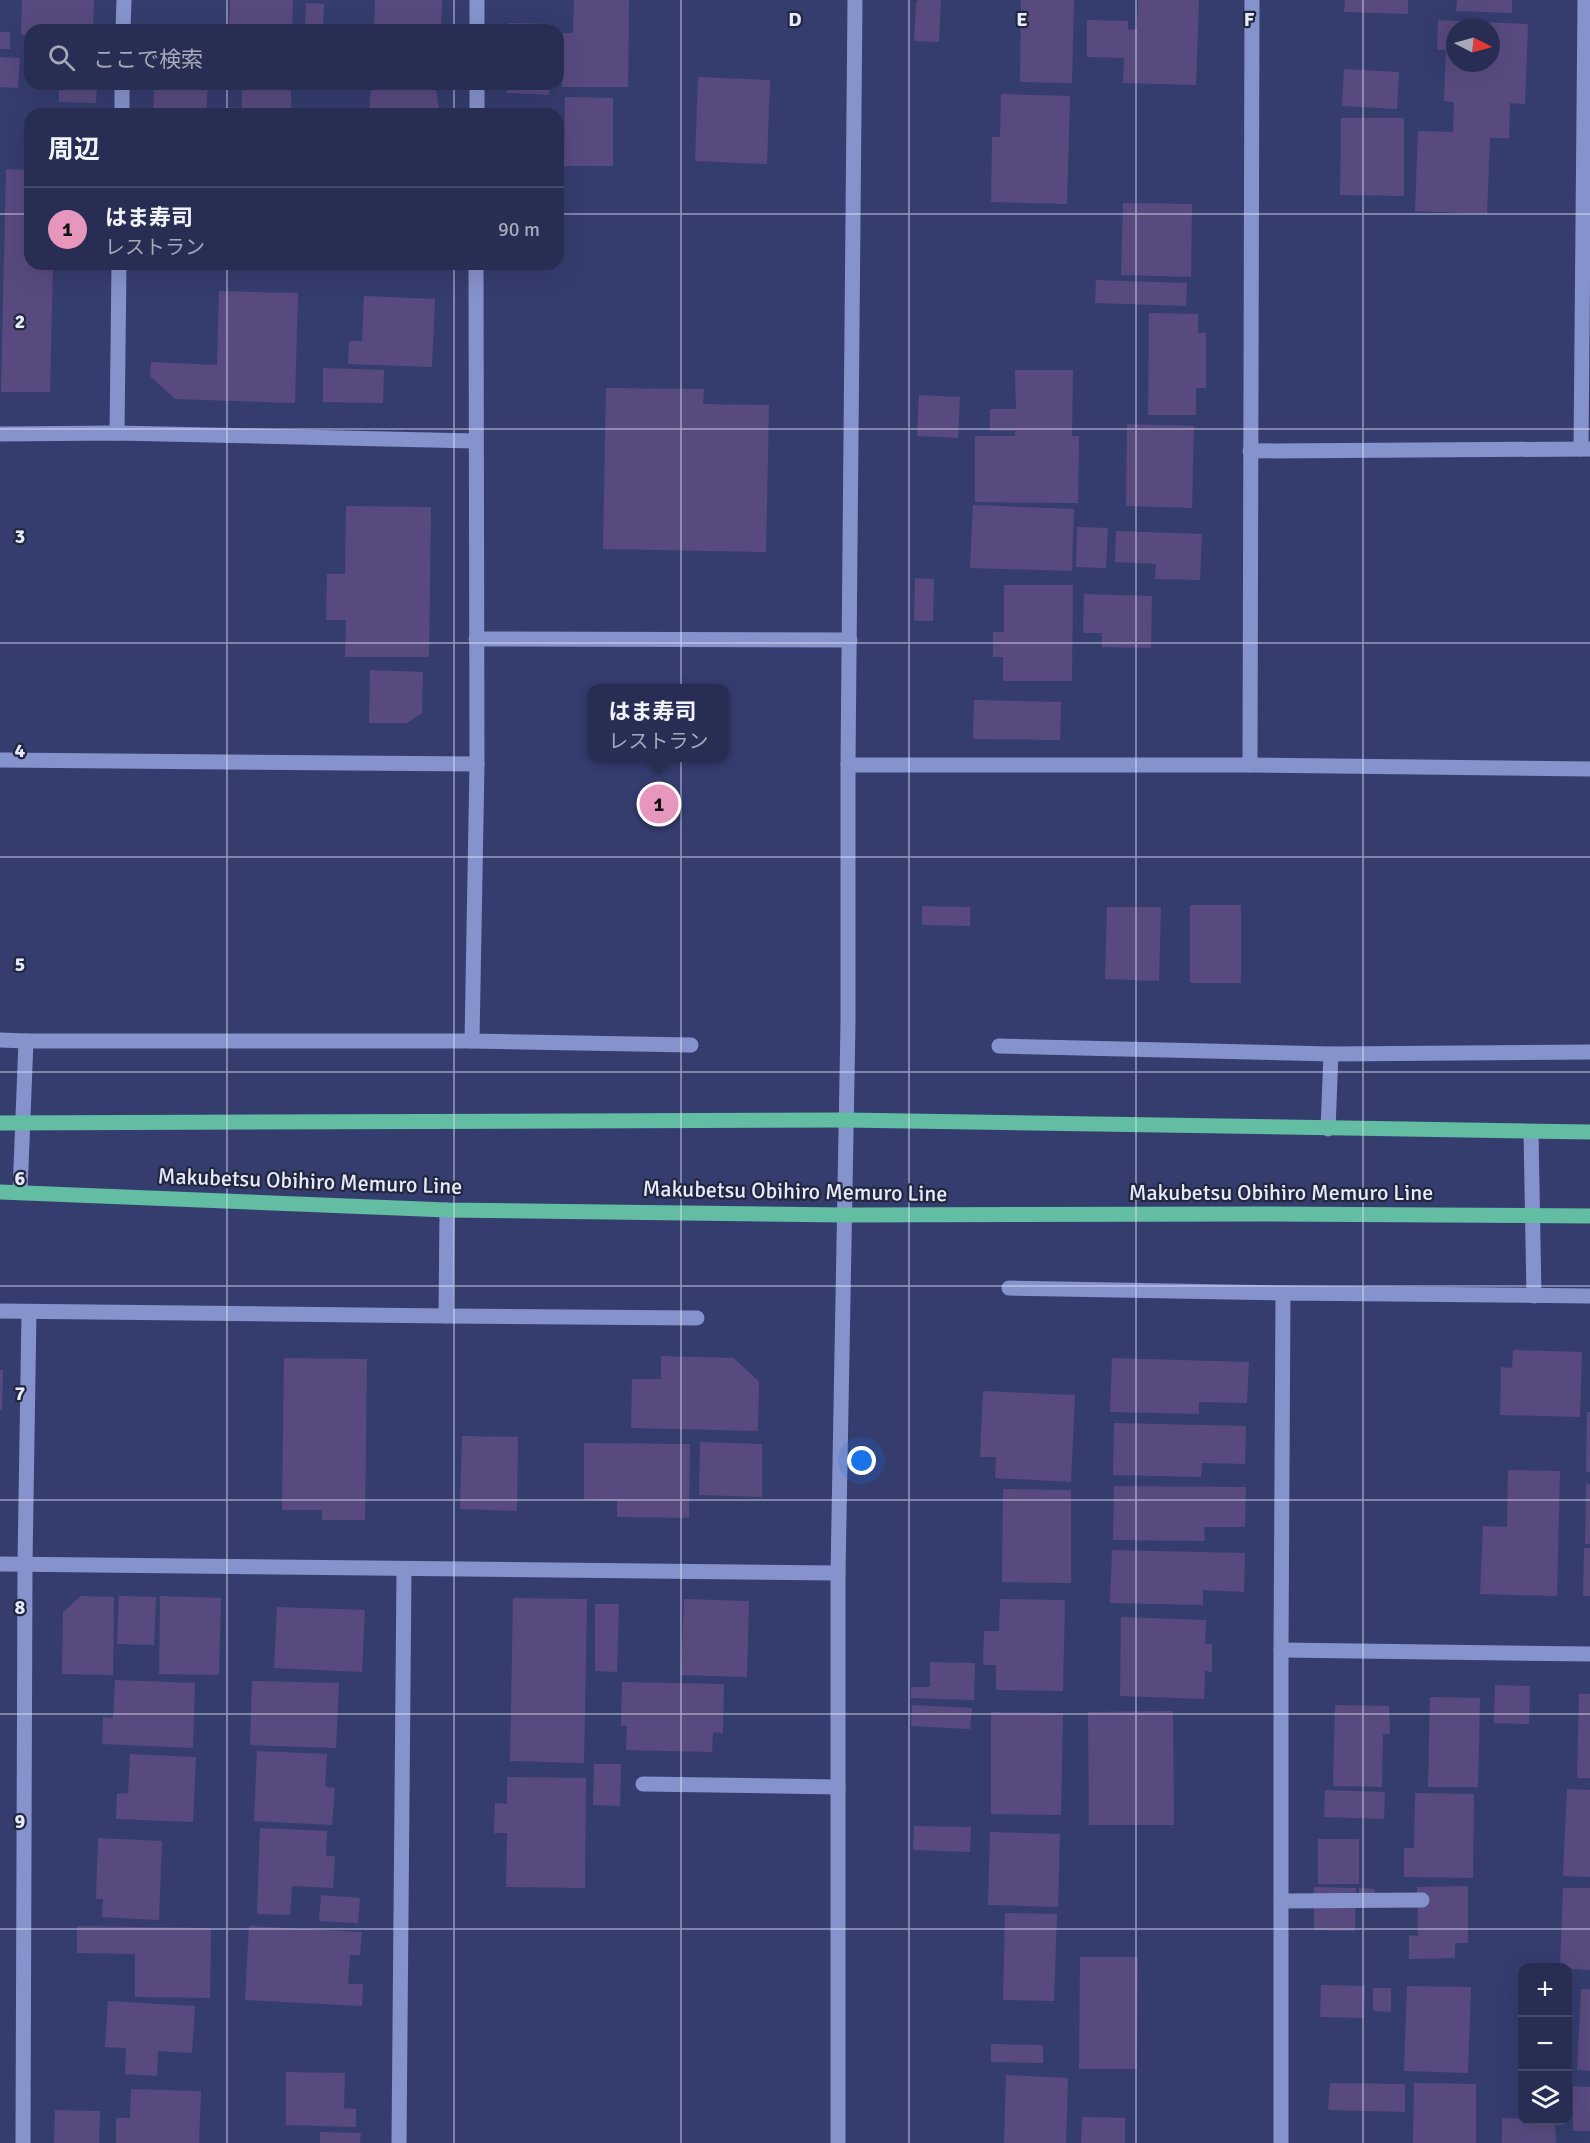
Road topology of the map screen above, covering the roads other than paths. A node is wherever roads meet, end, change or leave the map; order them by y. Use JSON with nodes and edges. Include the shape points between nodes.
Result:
{"nodes":[{"id":1,"x":124,"y":0,"type":"edge"},
{"id":2,"x":477,"y":0,"type":"edge"},
{"id":3,"x":855,"y":0,"type":"edge"},
{"id":4,"x":1252,"y":0,"type":"edge"},
{"id":5,"x":1585,"y":0,"type":"edge"},
{"id":6,"x":123,"y":24,"type":"edge"},
{"id":7,"x":477,"y":24,"type":"edge"},
{"id":8,"x":122,"y":90,"type":"edge"},
{"id":9,"x":477,"y":90,"type":"edge"},
{"id":10,"x":122,"y":108,"type":"edge"},
{"id":11,"x":477,"y":108,"type":"edge"},
{"id":12,"x":119,"y":270,"type":"edge"},
{"id":13,"x":476,"y":270,"type":"edge"},
{"id":14,"x":117,"y":433,"type":"junction"},
{"id":15,"x":0,"y":434,"type":"edge"},
{"id":16,"x":476,"y":441,"type":"junction"},
{"id":17,"x":1585,"y":449,"type":"edge"},
{"id":18,"x":1250,"y":451,"type":"junction"},
{"id":19,"x":476,"y":639,"type":"junction"},
{"id":20,"x":850,"y":640,"type":"junction"},
{"id":21,"x":0,"y":760,"type":"edge"},
{"id":22,"x":477,"y":764,"type":"junction"},
{"id":23,"x":848,"y":765,"type":"junction"},
{"id":24,"x":1250,"y":765,"type":"junction"},
{"id":25,"x":1590,"y":769,"type":"edge"},
{"id":26,"x":0,"y":1040,"type":"edge"},
{"id":27,"x":26,"y":1041,"type":"junction"},
{"id":28,"x":472,"y":1041,"type":"junction"},
{"id":29,"x":691,"y":1044,"type":"dead end"},
{"id":30,"x":999,"y":1046,"type":"dead end"},
{"id":31,"x":1590,"y":1052,"type":"edge"},
{"id":32,"x":1331,"y":1053,"type":"junction"},
{"id":33,"x":846,"y":1120,"type":"junction"},
{"id":34,"x":0,"y":1123,"type":"edge"},
{"id":35,"x":23,"y":1123,"type":"junction"},
{"id":36,"x":1328,"y":1129,"type":"junction"},
{"id":37,"x":1531,"y":1132,"type":"junction"},
{"id":38,"x":1590,"y":1132,"type":"edge"},
{"id":39,"x":0,"y":1192,"type":"edge"},
{"id":40,"x":20,"y":1192,"type":"junction"},
{"id":41,"x":447,"y":1210,"type":"junction"},
{"id":42,"x":845,"y":1215,"type":"junction"},
{"id":43,"x":1534,"y":1215,"type":"junction"},
{"id":44,"x":1590,"y":1216,"type":"edge"},
{"id":45,"x":1009,"y":1288,"type":"dead end"},
{"id":46,"x":1283,"y":1293,"type":"junction"},
{"id":47,"x":1534,"y":1296,"type":"junction"},
{"id":48,"x":1590,"y":1296,"type":"edge"},
{"id":49,"x":0,"y":1311,"type":"edge"},
{"id":50,"x":29,"y":1312,"type":"junction"},
{"id":51,"x":446,"y":1316,"type":"junction"},
{"id":52,"x":697,"y":1318,"type":"dead end"},
{"id":53,"x":0,"y":1564,"type":"edge"},
{"id":54,"x":25,"y":1564,"type":"junction"},
{"id":55,"x":404,"y":1569,"type":"junction"},
{"id":56,"x":838,"y":1573,"type":"junction"},
{"id":57,"x":1281,"y":1650,"type":"junction"},
{"id":58,"x":1590,"y":1654,"type":"edge"},
{"id":59,"x":643,"y":1784,"type":"dead end"},
{"id":60,"x":838,"y":1787,"type":"junction"},
{"id":61,"x":1422,"y":1900,"type":"dead end"},
{"id":62,"x":1281,"y":1901,"type":"junction"},
{"id":63,"x":23,"y":2143,"type":"edge"},
{"id":64,"x":399,"y":2143,"type":"edge"},
{"id":65,"x":838,"y":2143,"type":"edge"},
{"id":66,"x":1281,"y":2143,"type":"edge"}],
"edges":[{"from":1,"to":6,"type":"street"},
{"from":2,"to":7,"type":"street"},
{"from":3,"to":20,"type":"street"},
{"from":4,"to":18,"type":"street"},
{"from":5,"to":17,"type":"street"},
{"from":8,"to":10,"type":"street"},
{"from":9,"to":11,"type":"street"},
{"from":12,"to":14,"type":"street"},
{"from":13,"to":16,"type":"street"},
{"from":14,"to":15,"type":"street"},
{"from":14,"to":16,"type":"street"},
{"from":16,"to":19,"type":"street"},
{"from":17,"to":18,"type":"street"},
{"from":18,"to":24,"type":"street"},
{"from":19,"to":20,"type":"street"},
{"from":19,"to":22,"type":"street"},
{"from":20,"to":23,"type":"street"},
{"from":21,"to":22,"type":"street"},
{"from":22,"to":28,"type":"street"},
{"from":23,"to":24,"type":"street"},
{"from":23,"to":33,"type":"street"},
{"from":24,"to":25,"type":"street"},
{"from":26,"to":27,"type":"street"},
{"from":27,"to":28,"type":"street"},
{"from":27,"to":35,"type":"street"},
{"from":28,"to":29,"type":"street"},
{"from":30,"to":32,"type":"street"},
{"from":31,"to":32,"type":"street"},
{"from":32,"to":36,"type":"street"},
{"from":33,"to":35,"type":"main road"},
{"from":33,"to":36,"type":"main road"},
{"from":33,"to":42,"type":"street"},
{"from":34,"to":35,"type":"main road"},
{"from":35,"to":40,"type":"street"},
{"from":36,"to":37,"type":"main road"},
{"from":37,"to":38,"type":"main road"},
{"from":37,"to":43,"type":"street"},
{"from":39,"to":40,"type":"main road","name":"Makubetsu Obihiro Memuro Line"},
{"from":40,"to":41,"type":"main road","name":"Makubetsu Obihiro Memuro Line"},
{"from":41,"to":42,"type":"main road","name":"Makubetsu Obihiro Memuro Line"},
{"from":41,"to":51,"type":"street"},
{"from":42,"to":43,"type":"main road","name":"Makubetsu Obihiro Memuro Line"},
{"from":42,"to":56,"type":"street"},
{"from":43,"to":44,"type":"main road","name":"Makubetsu Obihiro Memuro Line"},
{"from":43,"to":47,"type":"street"},
{"from":45,"to":46,"type":"street"},
{"from":46,"to":47,"type":"street"},
{"from":46,"to":57,"type":"street"},
{"from":47,"to":48,"type":"street"},
{"from":49,"to":50,"type":"street"},
{"from":50,"to":51,"type":"street"},
{"from":50,"to":54,"type":"street"},
{"from":51,"to":52,"type":"street"},
{"from":53,"to":54,"type":"street"},
{"from":54,"to":55,"type":"street"},
{"from":54,"to":63,"type":"street"},
{"from":55,"to":56,"type":"street"},
{"from":55,"to":64,"type":"street"},
{"from":56,"to":60,"type":"street"},
{"from":57,"to":58,"type":"street"},
{"from":57,"to":62,"type":"street"},
{"from":59,"to":60,"type":"street"},
{"from":60,"to":65,"type":"street"},
{"from":61,"to":62,"type":"street"},
{"from":62,"to":66,"type":"street"}]}
